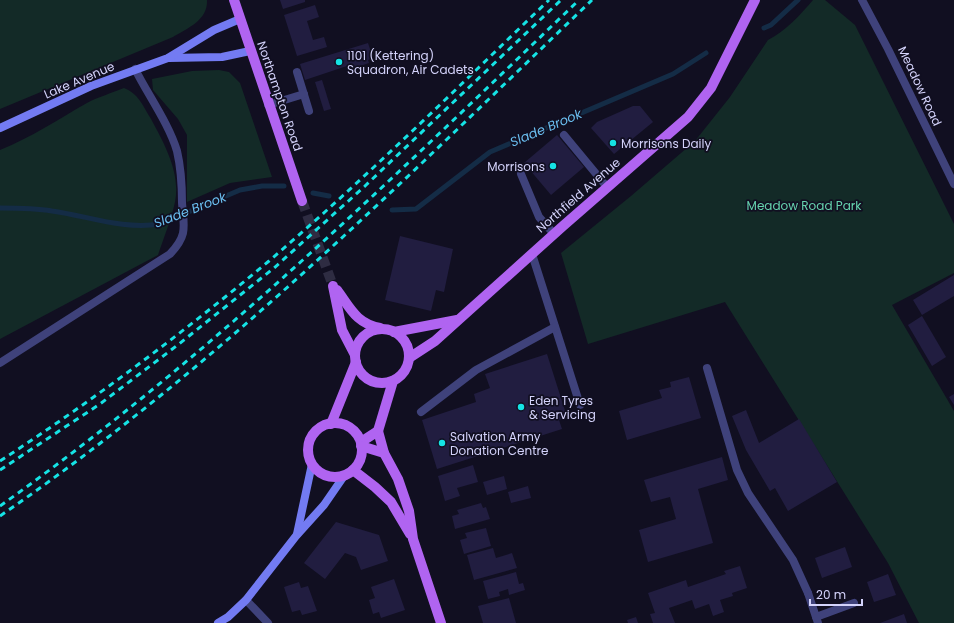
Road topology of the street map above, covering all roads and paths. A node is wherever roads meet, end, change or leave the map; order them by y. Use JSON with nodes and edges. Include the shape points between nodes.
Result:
{"nodes":[{"id":1,"x":234,"y":0,"type":"edge"},
{"id":2,"x":755,"y":0,"type":"edge"},
{"id":3,"x":862,"y":0,"type":"edge"},
{"id":4,"x":240,"y":19,"type":"junction"},
{"id":5,"x":250,"y":51,"type":"junction"},
{"id":6,"x":168,"y":58,"type":"junction"},
{"id":7,"x":135,"y":69,"type":"junction"},
{"id":8,"x":297,"y":72,"type":"dead end"},
{"id":9,"x":304,"y":94,"type":"junction"},
{"id":10,"x":268,"y":105,"type":"junction"},
{"id":11,"x":309,"y":111,"type":"dead end"},
{"id":12,"x":0,"y":128,"type":"edge"},
{"id":13,"x":564,"y":135,"type":"dead end"},
{"id":14,"x":521,"y":174,"type":"dead end"},
{"id":15,"x":953,"y":179,"type":"edge"},
{"id":16,"x":607,"y":187,"type":"junction"},
{"id":17,"x":302,"y":201,"type":"tunnel mouth"},
{"id":18,"x":554,"y":234,"type":"junction"},
{"id":19,"x":532,"y":254,"type":"junction"},
{"id":20,"x":457,"y":320,"type":"junction"},
{"id":21,"x":555,"y":327,"type":"junction"},
{"id":22,"x":391,"y":330,"type":"junction"},
{"id":23,"x":355,"y":358,"type":"junction"},
{"id":24,"x":409,"y":358,"type":"junction"},
{"id":25,"x":0,"y":363,"type":"edge"},
{"id":26,"x":707,"y":368,"type":"dead end"},
{"id":27,"x":394,"y":381,"type":"junction"},
{"id":28,"x":580,"y":404,"type":"dead end"},
{"id":29,"x":421,"y":412,"type":"dead end"},
{"id":30,"x":331,"y":424,"type":"junction"},
{"id":31,"x":378,"y":431,"type":"junction"},
{"id":32,"x":361,"y":444,"type":"junction"},
{"id":33,"x":384,"y":453,"type":"junction"},
{"id":34,"x":312,"y":464,"type":"junction"},
{"id":35,"x":353,"y":470,"type":"junction"},
{"id":36,"x":344,"y":476,"type":"junction"},
{"id":37,"x":296,"y":536,"type":"junction"},
{"id":38,"x":413,"y":539,"type":"junction"},
{"id":39,"x":246,"y":600,"type":"junction"},
{"id":40,"x":854,"y":603,"type":"dead end"},
{"id":41,"x":817,"y":620,"type":"edge"},
{"id":42,"x":218,"y":623,"type":"edge"},
{"id":43,"x":268,"y":623,"type":"edge"},
{"id":44,"x":441,"y":623,"type":"edge"}],
"edges":[{"from":1,"to":4,"type":"main road","name":"Northampton Road"},
{"from":2,"to":16,"type":"main road","name":"Northfield Avenue","via":[[711,88],[688,117]]},
{"from":3,"to":15,"type":"street","name":"Meadow Road"},
{"from":4,"to":5,"type":"main road","name":"Northampton Road"},
{"from":4,"to":6,"type":"street","name":"Lake Avenue","via":[[214,30]]},
{"from":5,"to":6,"type":"street","name":"Lake Avenue","via":[[222,57]]},
{"from":5,"to":10,"type":"main road","name":"Northampton Road"},
{"from":6,"to":7,"type":"street","name":"Lake Avenue"},
{"from":7,"to":12,"type":"street","name":"Lake Avenue","via":[[91,86]]},
{"from":7,"to":25,"type":"street","via":[[177,152],[184,231],[180,243],[170,254]]},
{"from":8,"to":9,"type":"street"},
{"from":9,"to":10,"type":"street"},
{"from":9,"to":11,"type":"street"},
{"from":10,"to":17,"type":"main road","name":"Northampton Road"},
{"from":13,"to":16,"type":"street"},
{"from":14,"to":18,"type":"street","via":[[539,217]]},
{"from":16,"to":18,"type":"main road","name":"Northfield Avenue"},
{"from":18,"to":19,"type":"main road","name":"Northfield Avenue"},
{"from":19,"to":20,"type":"main road","name":"Northfield Avenue"},
{"from":19,"to":21,"type":"street"},
{"from":20,"to":22,"type":"main road"},
{"from":20,"to":24,"type":"main road","name":"Northfield Avenue","via":[[435,342]]},
{"from":21,"to":28,"type":"street"},
{"from":21,"to":29,"type":"street","via":[[476,370]]},
{"from":22,"to":23,"type":"main road","via":[[380,329],[368,333],[358,342]]},
{"from":22,"to":23,"type":"main road","via":[[366,325],[333,286],[342,330]]},
{"from":22,"to":24,"type":"main road","via":[[406,343]]},
{"from":23,"to":27,"type":"main road","via":[[359,371],[370,380],[384,383]]},
{"from":23,"to":30,"type":"main road"},
{"from":24,"to":27,"type":"main road","via":[[404,371]]},
{"from":26,"to":41,"type":"street","via":[[737,470],[748,493],[793,560]]},
{"from":27,"to":31,"type":"main road"},
{"from":30,"to":32,"type":"main road","via":[[341,424],[349,428]]},
{"from":30,"to":34,"type":"main road","via":[[321,427],[309,443],[308,454]]},
{"from":31,"to":32,"type":"main road"},
{"from":31,"to":33,"type":"main road"},
{"from":32,"to":33,"type":"main road"},
{"from":32,"to":35,"type":"main road","via":[[360,459]]},
{"from":33,"to":38,"type":"main road","via":[[398,479],[409,511]]},
{"from":34,"to":36,"type":"main road","via":[[325,475]]},
{"from":34,"to":37,"type":"street"},
{"from":35,"to":36,"type":"main road"},
{"from":35,"to":38,"type":"main road","via":[[391,502]]},
{"from":36,"to":37,"type":"street","via":[[324,505]]},
{"from":37,"to":39,"type":"street"},
{"from":38,"to":44,"type":"main road"},
{"from":39,"to":42,"type":"street"},
{"from":39,"to":43,"type":"street"},
{"from":40,"to":41,"type":"street"}]}
